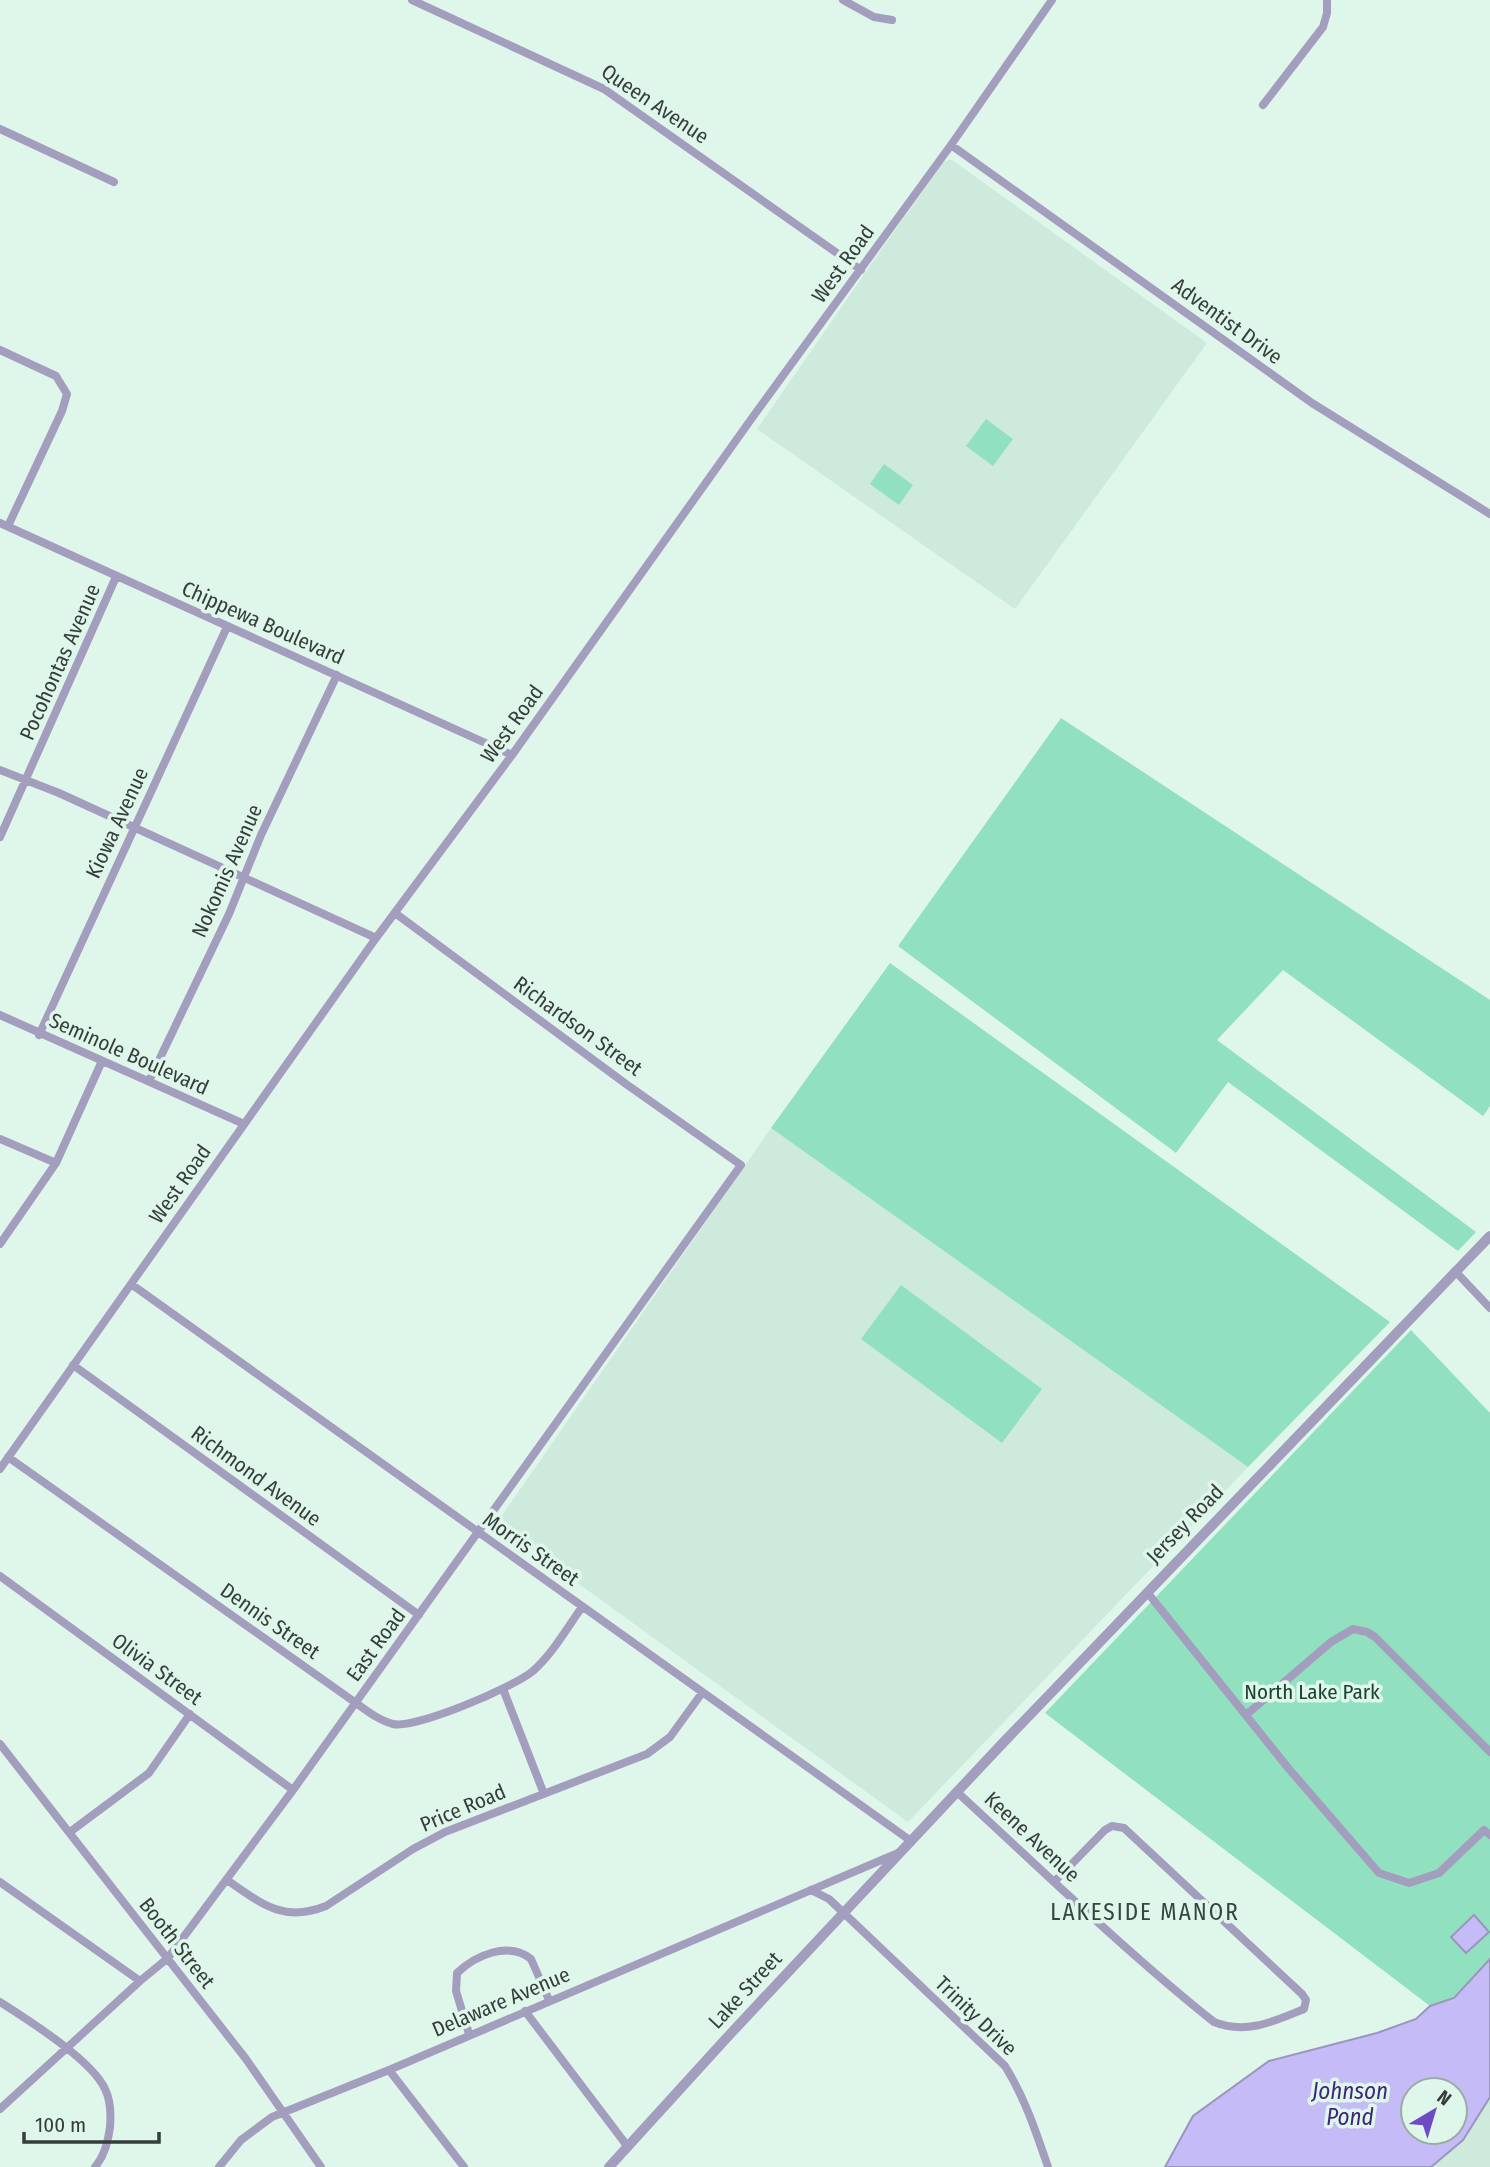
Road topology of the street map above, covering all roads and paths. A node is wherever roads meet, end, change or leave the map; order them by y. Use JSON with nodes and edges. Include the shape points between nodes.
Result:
{"nodes":[{"id":1,"x":412,"y":0,"type":"edge"},
{"id":2,"x":843,"y":0,"type":"edge"},
{"id":3,"x":1052,"y":0,"type":"edge"},
{"id":4,"x":1326,"y":0,"type":"edge"},
{"id":5,"x":892,"y":20,"type":"dead end"},
{"id":6,"x":1263,"y":105,"type":"dead end"},
{"id":7,"x":0,"y":129,"type":"edge"},
{"id":8,"x":951,"y":145,"type":"junction"},
{"id":9,"x":114,"y":182,"type":"dead end"},
{"id":10,"x":861,"y":270,"type":"junction"},
{"id":11,"x":0,"y":350,"type":"edge"},
{"id":12,"x":1490,"y":514,"type":"edge"},
{"id":13,"x":4,"y":525,"type":"edge"},
{"id":14,"x":116,"y":577,"type":"junction"},
{"id":15,"x":228,"y":627,"type":"junction"},
{"id":16,"x":337,"y":675,"type":"junction"},
{"id":17,"x":512,"y":755,"type":"junction"},
{"id":18,"x":0,"y":770,"type":"edge"},
{"id":19,"x":25,"y":781,"type":"junction"},
{"id":20,"x":133,"y":829,"type":"junction"},
{"id":21,"x":0,"y":837,"type":"edge"},
{"id":22,"x":245,"y":877,"type":"junction"},
{"id":23,"x":395,"y":913,"type":"junction"},
{"id":24,"x":376,"y":938,"type":"junction"},
{"id":25,"x":0,"y":1015,"type":"edge"},
{"id":26,"x":39,"y":1035,"type":"junction"},
{"id":27,"x":102,"y":1061,"type":"junction"},
{"id":28,"x":149,"y":1081,"type":"junction"},
{"id":29,"x":244,"y":1124,"type":"junction"},
{"id":30,"x":0,"y":1139,"type":"edge"},
{"id":31,"x":56,"y":1163,"type":"junction"},
{"id":32,"x":741,"y":1165,"type":"joint"},
{"id":33,"x":1490,"y":1236,"type":"edge"},
{"id":34,"x":0,"y":1244,"type":"edge"},
{"id":35,"x":1455,"y":1271,"type":"junction"},
{"id":36,"x":131,"y":1284,"type":"junction"},
{"id":37,"x":1490,"y":1308,"type":"edge"},
{"id":38,"x":74,"y":1365,"type":"junction"},
{"id":39,"x":8,"y":1457,"type":"junction"},
{"id":40,"x":0,"y":1469,"type":"edge"},
{"id":41,"x":477,"y":1532,"type":"junction"},
{"id":42,"x":0,"y":1576,"type":"edge"},
{"id":43,"x":1147,"y":1592,"type":"junction"},
{"id":44,"x":582,"y":1606,"type":"junction"},
{"id":45,"x":419,"y":1615,"type":"junction"},
{"id":46,"x":503,"y":1689,"type":"junction"},
{"id":47,"x":702,"y":1693,"type":"junction"},
{"id":48,"x":356,"y":1703,"type":"junction"},
{"id":49,"x":190,"y":1714,"type":"junction"},
{"id":50,"x":1246,"y":1715,"type":"junction"},
{"id":51,"x":1,"y":1747,"type":"edge"},
{"id":52,"x":1490,"y":1752,"type":"edge"},
{"id":53,"x":293,"y":1790,"type":"junction"},
{"id":54,"x":957,"y":1792,"type":"junction"},
{"id":55,"x":544,"y":1794,"type":"junction"},
{"id":56,"x":70,"y":1832,"type":"junction"},
{"id":57,"x":1490,"y":1835,"type":"edge"},
{"id":58,"x":911,"y":1842,"type":"junction"},
{"id":59,"x":901,"y":1852,"type":"junction"},
{"id":60,"x":227,"y":1880,"type":"junction"},
{"id":61,"x":0,"y":1882,"type":"edge"},
{"id":62,"x":1054,"y":1882,"type":"junction"},
{"id":63,"x":811,"y":1890,"type":"junction"},
{"id":64,"x":844,"y":1914,"type":"junction"},
{"id":65,"x":168,"y":1958,"type":"junction"},
{"id":66,"x":140,"y":1981,"type":"junction"},
{"id":67,"x":549,"y":2000,"type":"junction"},
{"id":68,"x":0,"y":2001,"type":"edge"},
{"id":69,"x":525,"y":2011,"type":"junction"},
{"id":70,"x":469,"y":2034,"type":"junction"},
{"id":71,"x":66,"y":2049,"type":"junction"},
{"id":72,"x":389,"y":2070,"type":"junction"},
{"id":73,"x":0,"y":2109,"type":"edge"},
{"id":74,"x":284,"y":2112,"type":"junction"},
{"id":75,"x":628,"y":2147,"type":"junction"},
{"id":76,"x":95,"y":2167,"type":"edge"},
{"id":77,"x":219,"y":2167,"type":"edge"},
{"id":78,"x":321,"y":2167,"type":"edge"},
{"id":79,"x":464,"y":2167,"type":"edge"},
{"id":80,"x":609,"y":2167,"type":"edge"},
{"id":81,"x":1048,"y":2167,"type":"edge"}],
"edges":[{"from":1,"to":10,"type":"street","name":"Queen Avenue","via":[[620,98]]},
{"from":2,"to":5,"type":"street","via":[[874,17]]},
{"from":3,"to":8,"type":"street","name":"West Road"},
{"from":4,"to":6,"type":"street","via":[[1323,27]]},
{"from":7,"to":9,"type":"street"},
{"from":8,"to":10,"type":"street","name":"West Road"},
{"from":8,"to":12,"type":"street","name":"Adventist Drive","via":[[1312,403]]},
{"from":10,"to":17,"type":"street","name":"West Road"},
{"from":11,"to":13,"type":"street","via":[[56,376],[66,388],[66,402]]},
{"from":13,"to":14,"type":"street","name":"Chippewa Boulevard"},
{"from":14,"to":15,"type":"street","name":"Chippewa Boulevard"},
{"from":14,"to":19,"type":"street","name":"Pocohontas Avenue"},
{"from":15,"to":16,"type":"street","name":"Chippewa Boulevard"},
{"from":15,"to":20,"type":"street","name":"Kiowa Avenue"},
{"from":16,"to":17,"type":"street","name":"Chippewa Boulevard"},
{"from":16,"to":22,"type":"street","name":"Nokomis Avenue"},
{"from":17,"to":23,"type":"street","name":"West Road"},
{"from":18,"to":19,"type":"street"},
{"from":19,"to":20,"type":"street"},
{"from":19,"to":21,"type":"street","name":"Pocohontas Avenue"},
{"from":20,"to":22,"type":"street"},
{"from":20,"to":26,"type":"street","name":"Kiowa Avenue"},
{"from":22,"to":24,"type":"street"},
{"from":22,"to":28,"type":"street","name":"Nokomis Avenue"},
{"from":23,"to":24,"type":"street","name":"West Road"},
{"from":23,"to":32,"type":"street","name":"Richardson Street"},
{"from":24,"to":29,"type":"street","name":"West Road"},
{"from":25,"to":26,"type":"street","name":"Seminole Boulevard"},
{"from":26,"to":27,"type":"street","name":"Seminole Boulevard"},
{"from":27,"to":28,"type":"street","name":"Seminole Boulevard"},
{"from":27,"to":31,"type":"street"},
{"from":28,"to":29,"type":"street","name":"Seminole Boulevard"},
{"from":29,"to":36,"type":"street","name":"West Road"},
{"from":30,"to":31,"type":"street"},
{"from":31,"to":34,"type":"street"},
{"from":32,"to":41,"type":"street","name":"East Road"},
{"from":33,"to":35,"type":"street","name":"Jersey Road"},
{"from":35,"to":37,"type":"street"},
{"from":35,"to":43,"type":"street","name":"Jersey Road"},
{"from":36,"to":38,"type":"street","name":"West Road"},
{"from":36,"to":41,"type":"street","name":"Morris Street"},
{"from":38,"to":39,"type":"street","name":"West Road"},
{"from":38,"to":45,"type":"street","name":"Richmond Avenue"},
{"from":39,"to":40,"type":"street","name":"West Road"},
{"from":39,"to":48,"type":"street","name":"Dennis Street"},
{"from":41,"to":44,"type":"street","name":"Morris Street"},
{"from":41,"to":45,"type":"street","name":"East Road"},
{"from":42,"to":49,"type":"street","name":"Olivia Street"},
{"from":43,"to":50,"type":"street"},
{"from":43,"to":54,"type":"street","name":"Jersey Road"},
{"from":44,"to":46,"type":"street","name":"Dennis Street","via":[[536,1668]]},
{"from":44,"to":47,"type":"street","name":"Morris Street"},
{"from":45,"to":48,"type":"street","name":"East Road"},
{"from":46,"to":48,"type":"street","name":"Dennis Street","via":[[417,1723],[396,1725]]},
{"from":46,"to":55,"type":"street"},
{"from":47,"to":55,"type":"street","name":"Price Road","via":[[658,1748]]},
{"from":47,"to":58,"type":"street","name":"Morris Street"},
{"from":48,"to":53,"type":"street","name":"East Road"},
{"from":49,"to":53,"type":"street","name":"Olivia Street"},
{"from":49,"to":56,"type":"street","via":[[149,1773]]},
{"from":50,"to":52,"type":"street","via":[[1331,1642],[1353,1629],[1375,1637]]},
{"from":50,"to":57,"type":"street","via":[[1379,1873],[1409,1883],[1439,1873],[1484,1829]]},
{"from":51,"to":56,"type":"street","name":"Booth Street"},
{"from":53,"to":60,"type":"street","name":"East Road"},
{"from":54,"to":58,"type":"street","name":"Jersey Road"},
{"from":54,"to":62,"type":"street","name":"Keene Avenue"},
{"from":55,"to":60,"type":"street","name":"Price Road","via":[[430,1839],[312,1912],[276,1910]]},
{"from":56,"to":65,"type":"street","name":"Booth Street"},
{"from":58,"to":59,"type":"street","name":"Lake Street"},
{"from":59,"to":63,"type":"street","name":"Delaware Avenue"},
{"from":59,"to":64,"type":"street","name":"Lake Street"},
{"from":60,"to":65,"type":"street","name":"East Road"},
{"from":61,"to":66,"type":"street"},
{"from":62,"to":62,"type":"street","name":"Keene Avenue","via":[[1214,2022],[1243,2028],[1304,2009],[1306,2000],[1124,1828],[1112,1825]]},
{"from":63,"to":64,"type":"street"},
{"from":63,"to":67,"type":"street","name":"Delaware Avenue"},
{"from":64,"to":75,"type":"street","name":"Lake Street"},
{"from":64,"to":81,"type":"street","name":"Trinity Drive","via":[[1006,2067],[1029,2111]]},
{"from":65,"to":66,"type":"street","name":"East Road"},
{"from":65,"to":74,"type":"street","name":"Booth Street"},
{"from":66,"to":71,"type":"street","name":"East Road"},
{"from":67,"to":69,"type":"street","name":"Delaware Avenue"},
{"from":67,"to":70,"type":"street","via":[[525,1954],[503,1949],[488,1955],[457,1973],[456,1991]]},
{"from":68,"to":71,"type":"street"},
{"from":69,"to":70,"type":"street","name":"Delaware Avenue"},
{"from":69,"to":75,"type":"street"},
{"from":70,"to":72,"type":"street","name":"Delaware Avenue"},
{"from":71,"to":73,"type":"street","name":"East Road"},
{"from":71,"to":76,"type":"street","via":[[95,2073],[106,2090],[111,2117],[108,2143]]},
{"from":72,"to":74,"type":"street","name":"Delaware Avenue"},
{"from":72,"to":79,"type":"street"},
{"from":74,"to":77,"type":"street","name":"Delaware Avenue","via":[[256,2127]]},
{"from":74,"to":78,"type":"street","name":"Booth Street"},
{"from":75,"to":80,"type":"street","name":"Lake Street"}]}
